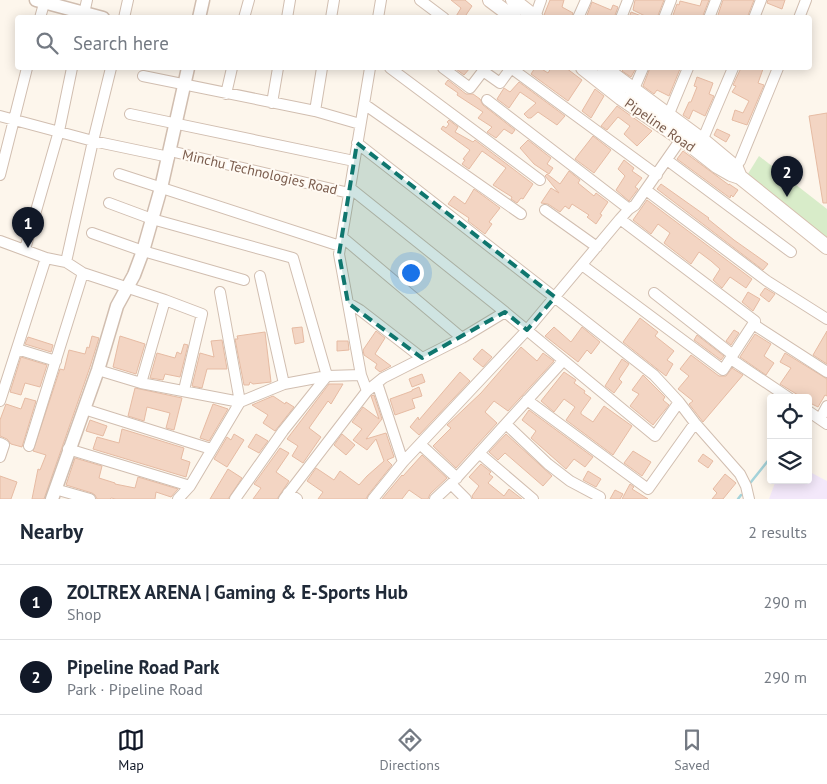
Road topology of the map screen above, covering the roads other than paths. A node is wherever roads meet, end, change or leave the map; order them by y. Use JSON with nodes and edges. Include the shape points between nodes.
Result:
{"nodes":[{"id":1,"x":128,"y":0,"type":"edge"},
{"id":2,"x":203,"y":0,"type":"edge"},
{"id":3,"x":249,"y":0,"type":"edge"},
{"id":4,"x":290,"y":0,"type":"edge"},
{"id":5,"x":334,"y":0,"type":"edge"},
{"id":6,"x":381,"y":0,"type":"edge"},
{"id":7,"x":420,"y":0,"type":"edge"},
{"id":8,"x":490,"y":0,"type":"edge"},
{"id":9,"x":513,"y":0,"type":"edge"},
{"id":10,"x":541,"y":0,"type":"edge"},
{"id":11,"x":586,"y":0,"type":"edge"},
{"id":12,"x":628,"y":0,"type":"edge"},
{"id":13,"x":671,"y":0,"type":"edge"},
{"id":14,"x":716,"y":0,"type":"edge"},
{"id":15,"x":761,"y":0,"type":"edge"},
{"id":16,"x":806,"y":0,"type":"edge"},
{"id":17,"x":42,"y":1,"type":"edge"},
{"id":18,"x":85,"y":10,"type":"edge"},
{"id":19,"x":40,"y":15,"type":"edge"},
{"id":20,"x":125,"y":15,"type":"edge"},
{"id":21,"x":200,"y":15,"type":"edge"},
{"id":22,"x":245,"y":15,"type":"edge"},
{"id":23,"x":288,"y":15,"type":"edge"},
{"id":24,"x":332,"y":15,"type":"edge"},
{"id":25,"x":378,"y":15,"type":"edge"},
{"id":26,"x":440,"y":15,"type":"edge"},
{"id":27,"x":510,"y":15,"type":"edge"},
{"id":28,"x":532,"y":15,"type":"edge"},
{"id":29,"x":536,"y":15,"type":"edge"},
{"id":30,"x":579,"y":15,"type":"edge"},
{"id":31,"x":622,"y":15,"type":"edge"},
{"id":32,"x":665,"y":15,"type":"edge"},
{"id":33,"x":710,"y":15,"type":"edge"},
{"id":34,"x":755,"y":15,"type":"edge"},
{"id":35,"x":800,"y":15,"type":"edge"},
{"id":36,"x":26,"y":70,"type":"edge"},
{"id":37,"x":72,"y":70,"type":"edge"},
{"id":38,"x":111,"y":70,"type":"edge"},
{"id":39,"x":188,"y":70,"type":"edge"},
{"id":40,"x":232,"y":70,"type":"edge"},
{"id":41,"x":278,"y":70,"type":"edge"},
{"id":42,"x":322,"y":70,"type":"edge"},
{"id":43,"x":370,"y":70,"type":"edge"},
{"id":44,"x":393,"y":70,"type":"edge"},
{"id":45,"x":446,"y":70,"type":"edge"},
{"id":46,"x":483,"y":70,"type":"edge"},
{"id":47,"x":483,"y":70,"type":"edge"},
{"id":48,"x":510,"y":70,"type":"edge"},
{"id":49,"x":514,"y":70,"type":"edge"},
{"id":50,"x":585,"y":70,"type":"edge"},
{"id":51,"x":607,"y":70,"type":"edge"},
{"id":52,"x":642,"y":70,"type":"edge"},
{"id":53,"x":687,"y":70,"type":"edge"},
{"id":54,"x":732,"y":70,"type":"edge"},
{"id":55,"x":777,"y":70,"type":"edge"},
{"id":56,"x":143,"y":76,"type":"dead end"},
{"id":57,"x":185,"y":84,"type":"junction"},
{"id":58,"x":633,"y":91,"type":"junction"},
{"id":59,"x":226,"y":94,"type":"junction"},
{"id":60,"x":487,"y":100,"type":"dead end"},
{"id":61,"x":272,"y":103,"type":"junction"},
{"id":62,"x":364,"y":104,"type":"junction"},
{"id":63,"x":315,"y":111,"type":"junction"},
{"id":64,"x":130,"y":114,"type":"dead end"},
{"id":65,"x":0,"y":116,"type":"edge"},
{"id":66,"x":668,"y":116,"type":"junction"},
{"id":67,"x":14,"y":119,"type":"junction"},
{"id":68,"x":360,"y":124,"type":"junction"},
{"id":69,"x":176,"y":125,"type":"junction"},
{"id":70,"x":58,"y":131,"type":"junction"},
{"id":71,"x":682,"y":139,"type":"junction"},
{"id":72,"x":93,"y":141,"type":"junction"},
{"id":73,"x":702,"y":141,"type":"junction"},
{"id":74,"x":357,"y":143,"type":"junction"},
{"id":75,"x":170,"y":154,"type":"junction"},
{"id":76,"x":667,"y":160,"type":"junction"},
{"id":77,"x":354,"y":161,"type":"junction"},
{"id":78,"x":735,"y":173,"type":"junction"},
{"id":79,"x":119,"y":174,"type":"dead end"},
{"id":80,"x":0,"y":175,"type":"edge"},
{"id":81,"x":657,"y":175,"type":"junction"},
{"id":82,"x":540,"y":180,"type":"dead end"},
{"id":83,"x":161,"y":188,"type":"junction"},
{"id":84,"x":350,"y":190,"type":"junction"},
{"id":85,"x":646,"y":190,"type":"junction"},
{"id":86,"x":109,"y":203,"type":"dead end"},
{"id":87,"x":629,"y":208,"type":"junction"},
{"id":88,"x":545,"y":210,"type":"dead end"},
{"id":89,"x":521,"y":214,"type":"dead end"},
{"id":90,"x":152,"y":219,"type":"junction"},
{"id":91,"x":620,"y":219,"type":"junction"},
{"id":92,"x":92,"y":233,"type":"dead end"},
{"id":93,"x":0,"y":241,"type":"edge"},
{"id":94,"x":341,"y":241,"type":"junction"},
{"id":95,"x":597,"y":247,"type":"junction"},
{"id":96,"x":827,"y":247,"type":"edge"},
{"id":97,"x":25,"y":249,"type":"junction"},
{"id":98,"x":142,"y":251,"type":"junction"},
{"id":99,"x":791,"y":252,"type":"dead end"},
{"id":100,"x":46,"y":258,"type":"junction"},
{"id":101,"x":66,"y":262,"type":"junction"},
{"id":102,"x":582,"y":265,"type":"junction"},
{"id":103,"x":83,"y":273,"type":"junction"},
{"id":104,"x":260,"y":276,"type":"dead end"},
{"id":105,"x":244,"y":280,"type":"dead end"},
{"id":106,"x":127,"y":288,"type":"junction"},
{"id":107,"x":220,"y":292,"type":"dead end"},
{"id":108,"x":654,"y":294,"type":"dead end"},
{"id":109,"x":555,"y":297,"type":"junction"},
{"id":110,"x":165,"y":300,"type":"junction"},
{"id":111,"x":348,"y":303,"type":"junction"},
{"id":112,"x":505,"y":312,"type":"junction"},
{"id":113,"x":827,"y":318,"type":"edge"},
{"id":114,"x":753,"y":324,"type":"junction"},
{"id":115,"x":527,"y":330,"type":"junction"},
{"id":116,"x":462,"y":338,"type":"junction"},
{"id":117,"x":17,"y":349,"type":"junction"},
{"id":118,"x":732,"y":357,"type":"junction"},
{"id":119,"x":422,"y":358,"type":"junction"},
{"id":120,"x":56,"y":361,"type":"junction"},
{"id":121,"x":563,"y":361,"type":"junction"},
{"id":122,"x":98,"y":370,"type":"junction"},
{"id":123,"x":827,"y":372,"type":"edge"},
{"id":124,"x":361,"y":375,"type":"junction"},
{"id":125,"x":327,"y":376,"type":"junction"},
{"id":126,"x":141,"y":383,"type":"junction"},
{"id":127,"x":377,"y":383,"type":"junction"},
{"id":128,"x":284,"y":384,"type":"junction"},
{"id":129,"x":184,"y":390,"type":"junction"},
{"id":130,"x":367,"y":391,"type":"junction"},
{"id":131,"x":783,"y":394,"type":"edge"},
{"id":132,"x":527,"y":400,"type":"junction"},
{"id":133,"x":0,"y":401,"type":"edge"},
{"id":134,"x":240,"y":402,"type":"junction"},
{"id":135,"x":679,"y":402,"type":"junction"},
{"id":136,"x":827,"y":406,"type":"edge"},
{"id":137,"x":84,"y":409,"type":"junction"},
{"id":138,"x":817,"y":417,"type":"edge"},
{"id":139,"x":695,"y":422,"type":"junction"},
{"id":140,"x":506,"y":424,"type":"junction"},
{"id":141,"x":0,"y":443,"type":"edge"},
{"id":142,"x":420,"y":445,"type":"junction"},
{"id":143,"x":28,"y":446,"type":"dead end"},
{"id":144,"x":68,"y":449,"type":"junction"},
{"id":145,"x":211,"y":449,"type":"junction"},
{"id":146,"x":479,"y":453,"type":"junction"},
{"id":147,"x":0,"y":457,"type":"edge"},
{"id":148,"x":404,"y":462,"type":"junction"},
{"id":149,"x":454,"y":481,"type":"junction"},
{"id":150,"x":190,"y":486,"type":"junction"},
{"id":151,"x":53,"y":494,"type":"edge"},
{"id":152,"x":286,"y":496,"type":"edge"},
{"id":153,"x":600,"y":497,"type":"dead end"},
{"id":154,"x":90,"y":499,"type":"edge"},
{"id":155,"x":178,"y":499,"type":"edge"},
{"id":156,"x":235,"y":499,"type":"edge"},
{"id":157,"x":297,"y":499,"type":"edge"},
{"id":158,"x":373,"y":499,"type":"edge"},
{"id":159,"x":435,"y":499,"type":"edge"},
{"id":160,"x":466,"y":499,"type":"edge"},
{"id":161,"x":533,"y":499,"type":"edge"},
{"id":162,"x":749,"y":499,"type":"edge"}],
"edges":[{"from":1,"to":20,"type":"street"},
{"from":2,"to":21,"type":"street"},
{"from":3,"to":22,"type":"street"},
{"from":4,"to":23,"type":"street"},
{"from":5,"to":24,"type":"street"},
{"from":6,"to":25,"type":"street"},
{"from":7,"to":26,"type":"street"},
{"from":8,"to":27,"type":"main road"},
{"from":9,"to":28,"type":"main road"},
{"from":10,"to":29,"type":"street"},
{"from":11,"to":30,"type":"street"},
{"from":12,"to":31,"type":"street"},
{"from":13,"to":32,"type":"street"},
{"from":14,"to":33,"type":"street"},
{"from":15,"to":34,"type":"street"},
{"from":16,"to":35,"type":"street"},
{"from":17,"to":18,"type":"street"},
{"from":17,"to":19,"type":"street"},
{"from":36,"to":67,"type":"street"},
{"from":37,"to":70,"type":"street"},
{"from":38,"to":72,"type":"street"},
{"from":39,"to":57,"type":"street"},
{"from":40,"to":59,"type":"street"},
{"from":41,"to":61,"type":"street"},
{"from":42,"to":63,"type":"street"},
{"from":43,"to":62,"type":"street"},
{"from":44,"to":82,"type":"street"},
{"from":45,"to":46,"type":"street","via":[[470,88]]},
{"from":47,"to":48,"type":"street","via":[[500,83]]},
{"from":49,"to":81,"type":"street"},
{"from":50,"to":71,"type":"main road","name":"Pipeline Road"},
{"from":51,"to":58,"type":"main road","name":"Pipeline Road"},
{"from":52,"to":58,"type":"street"},
{"from":53,"to":66,"type":"street"},
{"from":54,"to":73,"type":"street"},
{"from":55,"to":78,"type":"street"},
{"from":56,"to":57,"type":"street"},
{"from":57,"to":59,"type":"street"},
{"from":57,"to":69,"type":"street"},
{"from":58,"to":66,"type":"main road","name":"Pipeline Road"},
{"from":59,"to":61,"type":"street"},
{"from":60,"to":87,"type":"street"},
{"from":61,"to":63,"type":"street"},
{"from":62,"to":68,"type":"street"},
{"from":62,"to":89,"type":"street"},
{"from":63,"to":68,"type":"street"},
{"from":64,"to":69,"type":"street"},
{"from":65,"to":67,"type":"street","name":"Minchu Technologies Road"},
{"from":66,"to":73,"type":"main road","name":"Pipeline Road"},
{"from":67,"to":70,"type":"street","name":"Minchu Technologies Road"},
{"from":67,"to":80,"type":"street"},
{"from":68,"to":74,"type":"street"},
{"from":69,"to":75,"type":"street"},
{"from":69,"to":77,"type":"street"},
{"from":70,"to":72,"type":"street","name":"Minchu Technologies Road"},
{"from":70,"to":97,"type":"street"},
{"from":71,"to":76,"type":"street"},
{"from":71,"to":78,"type":"main road","name":"Pipeline Road"},
{"from":72,"to":75,"type":"street","name":"Minchu Technologies Road"},
{"from":72,"to":101,"type":"street"},
{"from":73,"to":78,"type":"main road","name":"Pipeline Road"},
{"from":74,"to":77,"type":"street"},
{"from":74,"to":109,"type":"street"},
{"from":75,"to":83,"type":"street"},
{"from":75,"to":84,"type":"street","name":"Minchu Technologies Road"},
{"from":76,"to":81,"type":"street"},
{"from":76,"to":99,"type":"street"},
{"from":77,"to":84,"type":"street"},
{"from":78,"to":96,"type":"main road","name":"Pipeline Road"},
{"from":79,"to":83,"type":"street"},
{"from":81,"to":85,"type":"street"},
{"from":83,"to":90,"type":"street"},
{"from":83,"to":94,"type":"street"},
{"from":84,"to":94,"type":"street"},
{"from":84,"to":112,"type":"street"},
{"from":85,"to":87,"type":"street","via":[[636,205]]},
{"from":85,"to":113,"type":"street","via":[[767,281]]},
{"from":86,"to":90,"type":"street"},
{"from":87,"to":91,"type":"street"},
{"from":88,"to":95,"type":"street"},
{"from":90,"to":98,"type":"street"},
{"from":90,"to":125,"type":"street","via":[[293,258]]},
{"from":91,"to":95,"type":"street"},
{"from":91,"to":114,"type":"street","via":[[755,321]]},
{"from":92,"to":98,"type":"street"},
{"from":93,"to":97,"type":"street"},
{"from":94,"to":111,"type":"street","via":[[339,254]]},
{"from":94,"to":116,"type":"street"},
{"from":95,"to":102,"type":"street"},
{"from":97,"to":100,"type":"street"},
{"from":98,"to":105,"type":"street"},
{"from":98,"to":106,"type":"street"},
{"from":100,"to":101,"type":"street"},
{"from":100,"to":117,"type":"street"},
{"from":101,"to":103,"type":"street"},
{"from":102,"to":109,"type":"street"},
{"from":102,"to":118,"type":"street","via":[[723,370]]},
{"from":103,"to":106,"type":"street"},
{"from":103,"to":120,"type":"street"},
{"from":104,"to":128,"type":"street"},
{"from":106,"to":110,"type":"street"},
{"from":106,"to":122,"type":"street","via":[[117,306]]},
{"from":107,"to":134,"type":"street"},
{"from":108,"to":118,"type":"street"},
{"from":109,"to":115,"type":"street"},
{"from":109,"to":135,"type":"street","via":[[648,370]]},
{"from":110,"to":126,"type":"street"},
{"from":110,"to":129,"type":"street","via":[[202,314]]},
{"from":111,"to":119,"type":"street"},
{"from":111,"to":124,"type":"street"},
{"from":112,"to":115,"type":"street"},
{"from":112,"to":116,"type":"street"},
{"from":114,"to":118,"type":"street"},
{"from":114,"to":123,"type":"street"},
{"from":115,"to":121,"type":"street"},
{"from":115,"to":142,"type":"street"},
{"from":116,"to":119,"type":"street"},
{"from":117,"to":120,"type":"street"},
{"from":117,"to":133,"type":"street"},
{"from":118,"to":131,"type":"street"},
{"from":119,"to":127,"type":"street"},
{"from":120,"to":143,"type":"street"},
{"from":121,"to":132,"type":"street"},
{"from":121,"to":135,"type":"street","via":[[655,436]]},
{"from":122,"to":126,"type":"street"},
{"from":122,"to":137,"type":"street"},
{"from":124,"to":125,"type":"street"},
{"from":124,"to":130,"type":"street"},
{"from":125,"to":128,"type":"street"},
{"from":125,"to":156,"type":"street"},
{"from":126,"to":129,"type":"street"},
{"from":127,"to":130,"type":"street"},
{"from":127,"to":148,"type":"street"},
{"from":128,"to":134,"type":"street"},
{"from":129,"to":134,"type":"street"},
{"from":130,"to":152,"type":"street"},
{"from":132,"to":139,"type":"street","via":[[648,489]]},
{"from":132,"to":140,"type":"street"},
{"from":134,"to":145,"type":"street"},
{"from":135,"to":139,"type":"street"},
{"from":136,"to":138,"type":"street"},
{"from":137,"to":144,"type":"street"},
{"from":137,"to":145,"type":"street"},
{"from":139,"to":162,"type":"street","via":[[740,474]]},
{"from":140,"to":146,"type":"street"},
{"from":140,"to":153,"type":"street","via":[[548,464],[570,481]]},
{"from":141,"to":147,"type":"street","via":[[4,445]]},
{"from":142,"to":148,"type":"street"},
{"from":142,"to":149,"type":"street"},
{"from":144,"to":150,"type":"street"},
{"from":144,"to":151,"type":"street"},
{"from":145,"to":150,"type":"street"},
{"from":146,"to":149,"type":"street"},
{"from":146,"to":161,"type":"street"},
{"from":148,"to":158,"type":"street"},
{"from":149,"to":159,"type":"street"},
{"from":149,"to":160,"type":"street"},
{"from":150,"to":155,"type":"street"},
{"from":151,"to":154,"type":"street"},
{"from":152,"to":157,"type":"street"}]}
